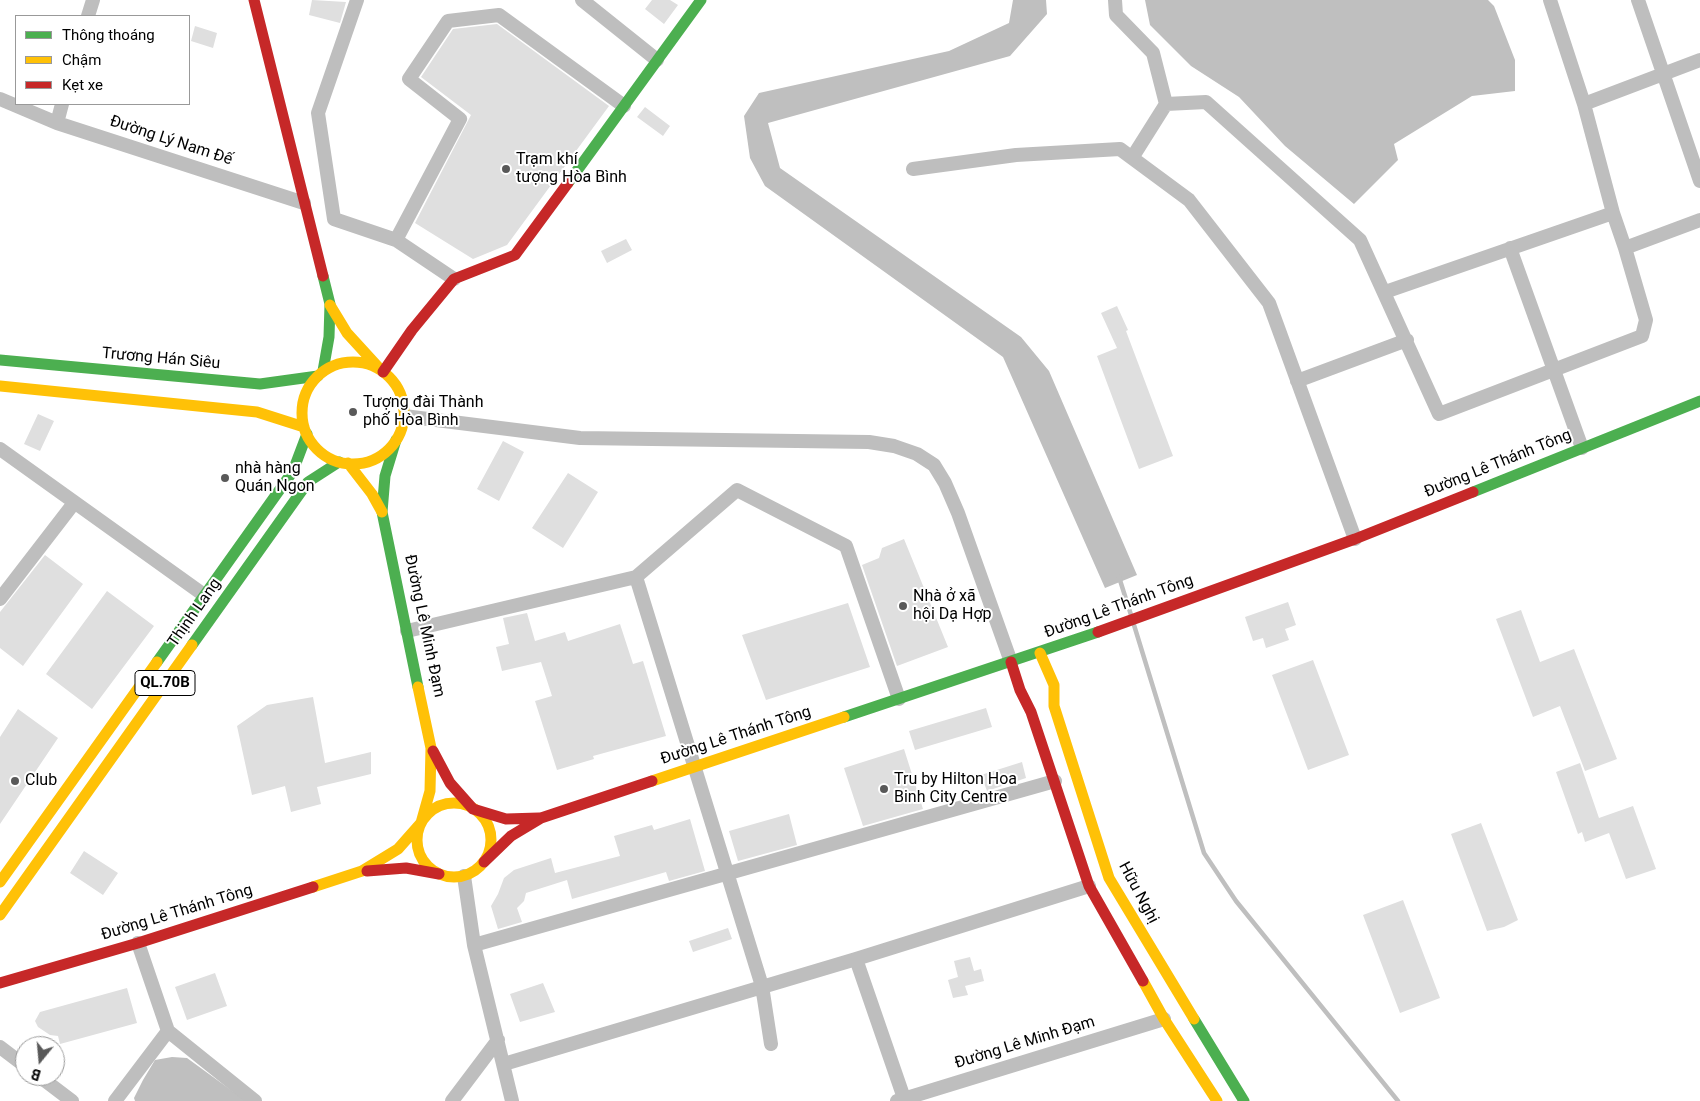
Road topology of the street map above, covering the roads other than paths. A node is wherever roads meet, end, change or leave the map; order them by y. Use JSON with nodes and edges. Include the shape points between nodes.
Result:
{"nodes":[{"id":1,"x":93,"y":0,"type":"edge"},
{"id":2,"x":357,"y":0,"type":"edge"},
{"id":3,"x":582,"y":0,"type":"edge"},
{"id":4,"x":701,"y":0,"type":"edge"},
{"id":5,"x":1115,"y":0,"type":"edge"},
{"id":6,"x":1550,"y":0,"type":"edge"},
{"id":7,"x":1638,"y":0,"type":"edge"},
{"id":8,"x":255,"y":5,"type":"edge"},
{"id":9,"x":88,"y":15,"type":"edge"},
{"id":10,"x":657,"y":60,"type":"junction"},
{"id":11,"x":1700,"y":60,"type":"edge"},
{"id":12,"x":1664,"y":74,"type":"junction"},
{"id":13,"x":0,"y":99,"type":"edge"},
{"id":14,"x":1166,"y":104,"type":"junction"},
{"id":15,"x":1584,"y":104,"type":"junction"},
{"id":16,"x":62,"y":105,"type":"edge"},
{"id":17,"x":624,"y":106,"type":"junction"},
{"id":18,"x":57,"y":123,"type":"junction"},
{"id":19,"x":1132,"y":158,"type":"junction"},
{"id":20,"x":1697,"y":165,"type":"edge"},
{"id":21,"x":913,"y":169,"type":"dead end"},
{"id":22,"x":1700,"y":181,"type":"edge"},
{"id":23,"x":304,"y":203,"type":"junction"},
{"id":24,"x":1613,"y":213,"type":"junction"},
{"id":25,"x":1700,"y":220,"type":"edge"},
{"id":26,"x":396,"y":240,"type":"junction"},
{"id":27,"x":1510,"y":248,"type":"junction"},
{"id":28,"x":1626,"y":248,"type":"junction"},
{"id":29,"x":454,"y":280,"type":"junction"},
{"id":30,"x":1385,"y":292,"type":"junction"},
{"id":31,"x":330,"y":304,"type":"junction"},
{"id":32,"x":1406,"y":340,"type":"junction"},
{"id":33,"x":0,"y":360,"type":"edge"},
{"id":34,"x":381,"y":370,"type":"junction"},
{"id":35,"x":1554,"y":370,"type":"junction"},
{"id":36,"x":321,"y":373,"type":"junction"},
{"id":37,"x":1298,"y":381,"type":"junction"},
{"id":38,"x":0,"y":386,"type":"edge"},
{"id":39,"x":1700,"y":401,"type":"edge"},
{"id":40,"x":404,"y":416,"type":"junction"},
{"id":41,"x":306,"y":431,"type":"junction"},
{"id":42,"x":396,"y":440,"type":"junction"},
{"id":43,"x":1582,"y":448,"type":"junction"},
{"id":44,"x":0,"y":449,"type":"edge"},
{"id":45,"x":344,"y":463,"type":"junction"},
{"id":46,"x":74,"y":503,"type":"junction"},
{"id":47,"x":382,"y":512,"type":"junction"},
{"id":48,"x":1355,"y":539,"type":"junction"},
{"id":49,"x":636,"y":576,"type":"junction"},
{"id":50,"x":204,"y":595,"type":"junction"},
{"id":51,"x":0,"y":599,"type":"edge"},
{"id":52,"x":407,"y":631,"type":"junction"},
{"id":53,"x":1040,"y":652,"type":"junction"},
{"id":54,"x":1011,"y":662,"type":"junction"},
{"id":55,"x":899,"y":699,"type":"junction"},
{"id":56,"x":431,"y":748,"type":"junction"},
{"id":57,"x":694,"y":767,"type":"junction"},
{"id":58,"x":1055,"y":781,"type":"junction"},
{"id":59,"x":473,"y":808,"type":"junction"},
{"id":60,"x":541,"y":818,"type":"junction"},
{"id":61,"x":421,"y":823,"type":"junction"},
{"id":62,"x":484,"y":862,"type":"junction"},
{"id":63,"x":362,"y":871,"type":"junction"},
{"id":64,"x":440,"y":874,"type":"junction"},
{"id":65,"x":727,"y":874,"type":"junction"},
{"id":66,"x":464,"y":876,"type":"junction"},
{"id":67,"x":0,"y":882,"type":"edge"},
{"id":68,"x":1089,"y":886,"type":"junction"},
{"id":69,"x":0,"y":915,"type":"edge"},
{"id":70,"x":138,"y":943,"type":"junction"},
{"id":71,"x":1148,"y":944,"type":"junction"},
{"id":72,"x":474,"y":945,"type":"junction"},
{"id":73,"x":1128,"y":955,"type":"junction"},
{"id":74,"x":856,"y":959,"type":"junction"},
{"id":75,"x":0,"y":983,"type":"edge"},
{"id":76,"x":762,"y":986,"type":"junction"},
{"id":77,"x":1164,"y":1019,"type":"junction"},
{"id":78,"x":168,"y":1031,"type":"junction"},
{"id":79,"x":498,"y":1040,"type":"junction"},
{"id":80,"x":771,"y":1044,"type":"dead end"},
{"id":81,"x":0,"y":1047,"type":"edge"},
{"id":82,"x":15,"y":1058,"type":"edge"},
{"id":83,"x":504,"y":1064,"type":"junction"},
{"id":84,"x":52,"y":1086,"type":"edge"},
{"id":85,"x":902,"y":1100,"type":"edge"},
{"id":86,"x":72,"y":1101,"type":"edge"},
{"id":87,"x":115,"y":1101,"type":"edge"},
{"id":88,"x":255,"y":1101,"type":"edge"},
{"id":89,"x":452,"y":1101,"type":"edge"},
{"id":90,"x":512,"y":1101,"type":"edge"},
{"id":91,"x":1217,"y":1101,"type":"edge"},
{"id":92,"x":1244,"y":1101,"type":"edge"}],
"edges":[{"from":1,"to":9,"type":"street"},
{"from":2,"to":26,"type":"street","via":[[318,113],[334,219]]},
{"from":3,"to":10,"type":"street"},
{"from":4,"to":10,"type":"main road"},
{"from":5,"to":14,"type":"street","via":[[1116,15],[1153,52]]},
{"from":6,"to":15,"type":"street"},
{"from":7,"to":12,"type":"street"},
{"from":8,"to":23,"type":"main road"},
{"from":10,"to":17,"type":"main road"},
{"from":11,"to":12,"type":"street"},
{"from":12,"to":15,"type":"street"},
{"from":12,"to":20,"type":"street"},
{"from":13,"to":18,"type":"street","name":"Đường Lý Nam Đế"},
{"from":14,"to":19,"type":"street"},
{"from":14,"to":30,"type":"street","via":[[1206,102],[1360,240]]},
{"from":15,"to":24,"type":"street"},
{"from":16,"to":18,"type":"street"},
{"from":17,"to":26,"type":"street","via":[[499,16],[448,21],[410,79],[460,119]]},
{"from":17,"to":29,"type":"main road","via":[[515,255]]},
{"from":18,"to":23,"type":"street","name":"Đường Lý Nam Đế"},
{"from":19,"to":21,"type":"street","via":[[1120,149],[1016,154]]},
{"from":19,"to":37,"type":"street","via":[[1189,200],[1269,302]]},
{"from":20,"to":22,"type":"street"},
{"from":23,"to":31,"type":"main road"},
{"from":24,"to":27,"type":"street"},
{"from":24,"to":28,"type":"street"},
{"from":25,"to":28,"type":"street"},
{"from":26,"to":29,"type":"street"},
{"from":27,"to":30,"type":"street"},
{"from":27,"to":35,"type":"street"},
{"from":28,"to":35,"type":"street","via":[[1646,320],[1645,333],[1638,339]]},
{"from":29,"to":34,"type":"main road"},
{"from":30,"to":32,"type":"street"},
{"from":31,"to":34,"type":"main road","via":[[347,333]]},
{"from":31,"to":36,"type":"main road","via":[[329,337]]},
{"from":32,"to":35,"type":"street","via":[[1439,414]]},
{"from":32,"to":37,"type":"street"},
{"from":33,"to":36,"type":"main road","name":"Trương Hán Siêu","via":[[260,384]]},
{"from":34,"to":36,"type":"main road","via":[[365,363],[350,362]]},
{"from":34,"to":40,"type":"main road","via":[[400,391]]},
{"from":35,"to":43,"type":"street"},
{"from":36,"to":41,"type":"main road","via":[[309,386],[304,399],[302,413]]},
{"from":37,"to":48,"type":"street"},
{"from":38,"to":41,"type":"main road","via":[[257,412]]},
{"from":39,"to":43,"type":"main road","name":"Đường Lê Thánh Tông"},
{"from":40,"to":42,"type":"main road"},
{"from":40,"to":54,"type":"street","via":[[580,438],[850,441],[894,446],[917,454],[934,465],[948,491]]},
{"from":41,"to":45,"type":"main road","via":[[320,452]]},
{"from":41,"to":50,"type":"main road","name":"Thịnh Lang","number":"QL.70B","via":[[293,471]]},
{"from":42,"to":45,"type":"main road","via":[[375,459]]},
{"from":42,"to":47,"type":"main road","name":"Đường Lê Minh Đạm","via":[[385,476]]},
{"from":43,"to":48,"type":"main road","name":"Đường Lê Thánh Tông"},
{"from":44,"to":46,"type":"street"},
{"from":45,"to":47,"type":"main road","name":"Đường Lê Minh Đạm","via":[[368,486]]},
{"from":45,"to":69,"type":"main road","name":"Thịnh Lang","number":"QL.70B","via":[[320,472],[308,482]]},
{"from":46,"to":50,"type":"street"},
{"from":46,"to":51,"type":"street"},
{"from":47,"to":52,"type":"main road","name":"Đường Lê Minh Đạm"},
{"from":48,"to":53,"type":"main road","name":"Đường Lê Thánh Tông"},
{"from":49,"to":52,"type":"street"},
{"from":49,"to":55,"type":"street","via":[[737,490],[846,546]]},
{"from":49,"to":57,"type":"street"},
{"from":50,"to":67,"type":"main road","name":"Thịnh Lang","number":"QL.70B"},
{"from":52,"to":56,"type":"main road","name":"Đường Lê Minh Đạm"},
{"from":53,"to":54,"type":"main road","name":"Đường Lê Thánh Tông"},
{"from":53,"to":71,"type":"main road","name":"Hữu Nghị","via":[[1054,685],[1054,706],[1109,878]]},
{"from":54,"to":55,"type":"main road","name":"Đường Lê Thánh Tông"},
{"from":54,"to":58,"type":"main road"},
{"from":55,"to":57,"type":"main road","name":"Đường Lê Thánh Tông"},
{"from":56,"to":59,"type":"main road","via":[[450,783]]},
{"from":56,"to":61,"type":"main road","via":[[430,791]]},
{"from":57,"to":60,"type":"main road","name":"Đường Lê Thánh Tông"},
{"from":57,"to":65,"type":"street"},
{"from":58,"to":65,"type":"street"},
{"from":58,"to":68,"type":"main road"},
{"from":59,"to":60,"type":"main road","name":"Đường Lê Thánh Tông","via":[[506,819]]},
{"from":59,"to":61,"type":"main road","via":[[449,803],[428,814]]},
{"from":59,"to":62,"type":"main road","via":[[489,827],[491,840]]},
{"from":60,"to":62,"type":"main road","name":"Đường Lê Thánh Tông","via":[[511,836]]},
{"from":61,"to":63,"type":"main road","name":"Đường Lê Thánh Tông","via":[[398,849]]},
{"from":61,"to":64,"type":"main road","via":[[417,847],[429,868]]},
{"from":62,"to":66,"type":"main road"},
{"from":63,"to":64,"type":"main road","name":"Đường Lê Thánh Tông","via":[[406,868]]},
{"from":63,"to":70,"type":"main road","name":"Đường Lê Thánh Tông"},
{"from":64,"to":66,"type":"main road"},
{"from":65,"to":72,"type":"street"},
{"from":65,"to":76,"type":"street"},
{"from":66,"to":72,"type":"street"},
{"from":68,"to":73,"type":"main road"},
{"from":68,"to":74,"type":"street"},
{"from":70,"to":75,"type":"main road","name":"Đường Lê Thánh Tông"},
{"from":70,"to":78,"type":"street"},
{"from":71,"to":73,"type":"main road"},
{"from":71,"to":92,"type":"main road","name":"Hữu Nghị"},
{"from":72,"to":79,"type":"street"},
{"from":73,"to":77,"type":"main road"},
{"from":74,"to":76,"type":"street"},
{"from":74,"to":85,"type":"street"},
{"from":76,"to":80,"type":"street"},
{"from":76,"to":83,"type":"street"},
{"from":77,"to":85,"type":"street","name":"Đường Lê Minh Đạm"},
{"from":77,"to":91,"type":"main road"},
{"from":78,"to":87,"type":"street"},
{"from":78,"to":88,"type":"street"},
{"from":79,"to":83,"type":"street"},
{"from":79,"to":89,"type":"street"},
{"from":81,"to":82,"type":"street"},
{"from":83,"to":90,"type":"street"},
{"from":84,"to":86,"type":"street"}]}
